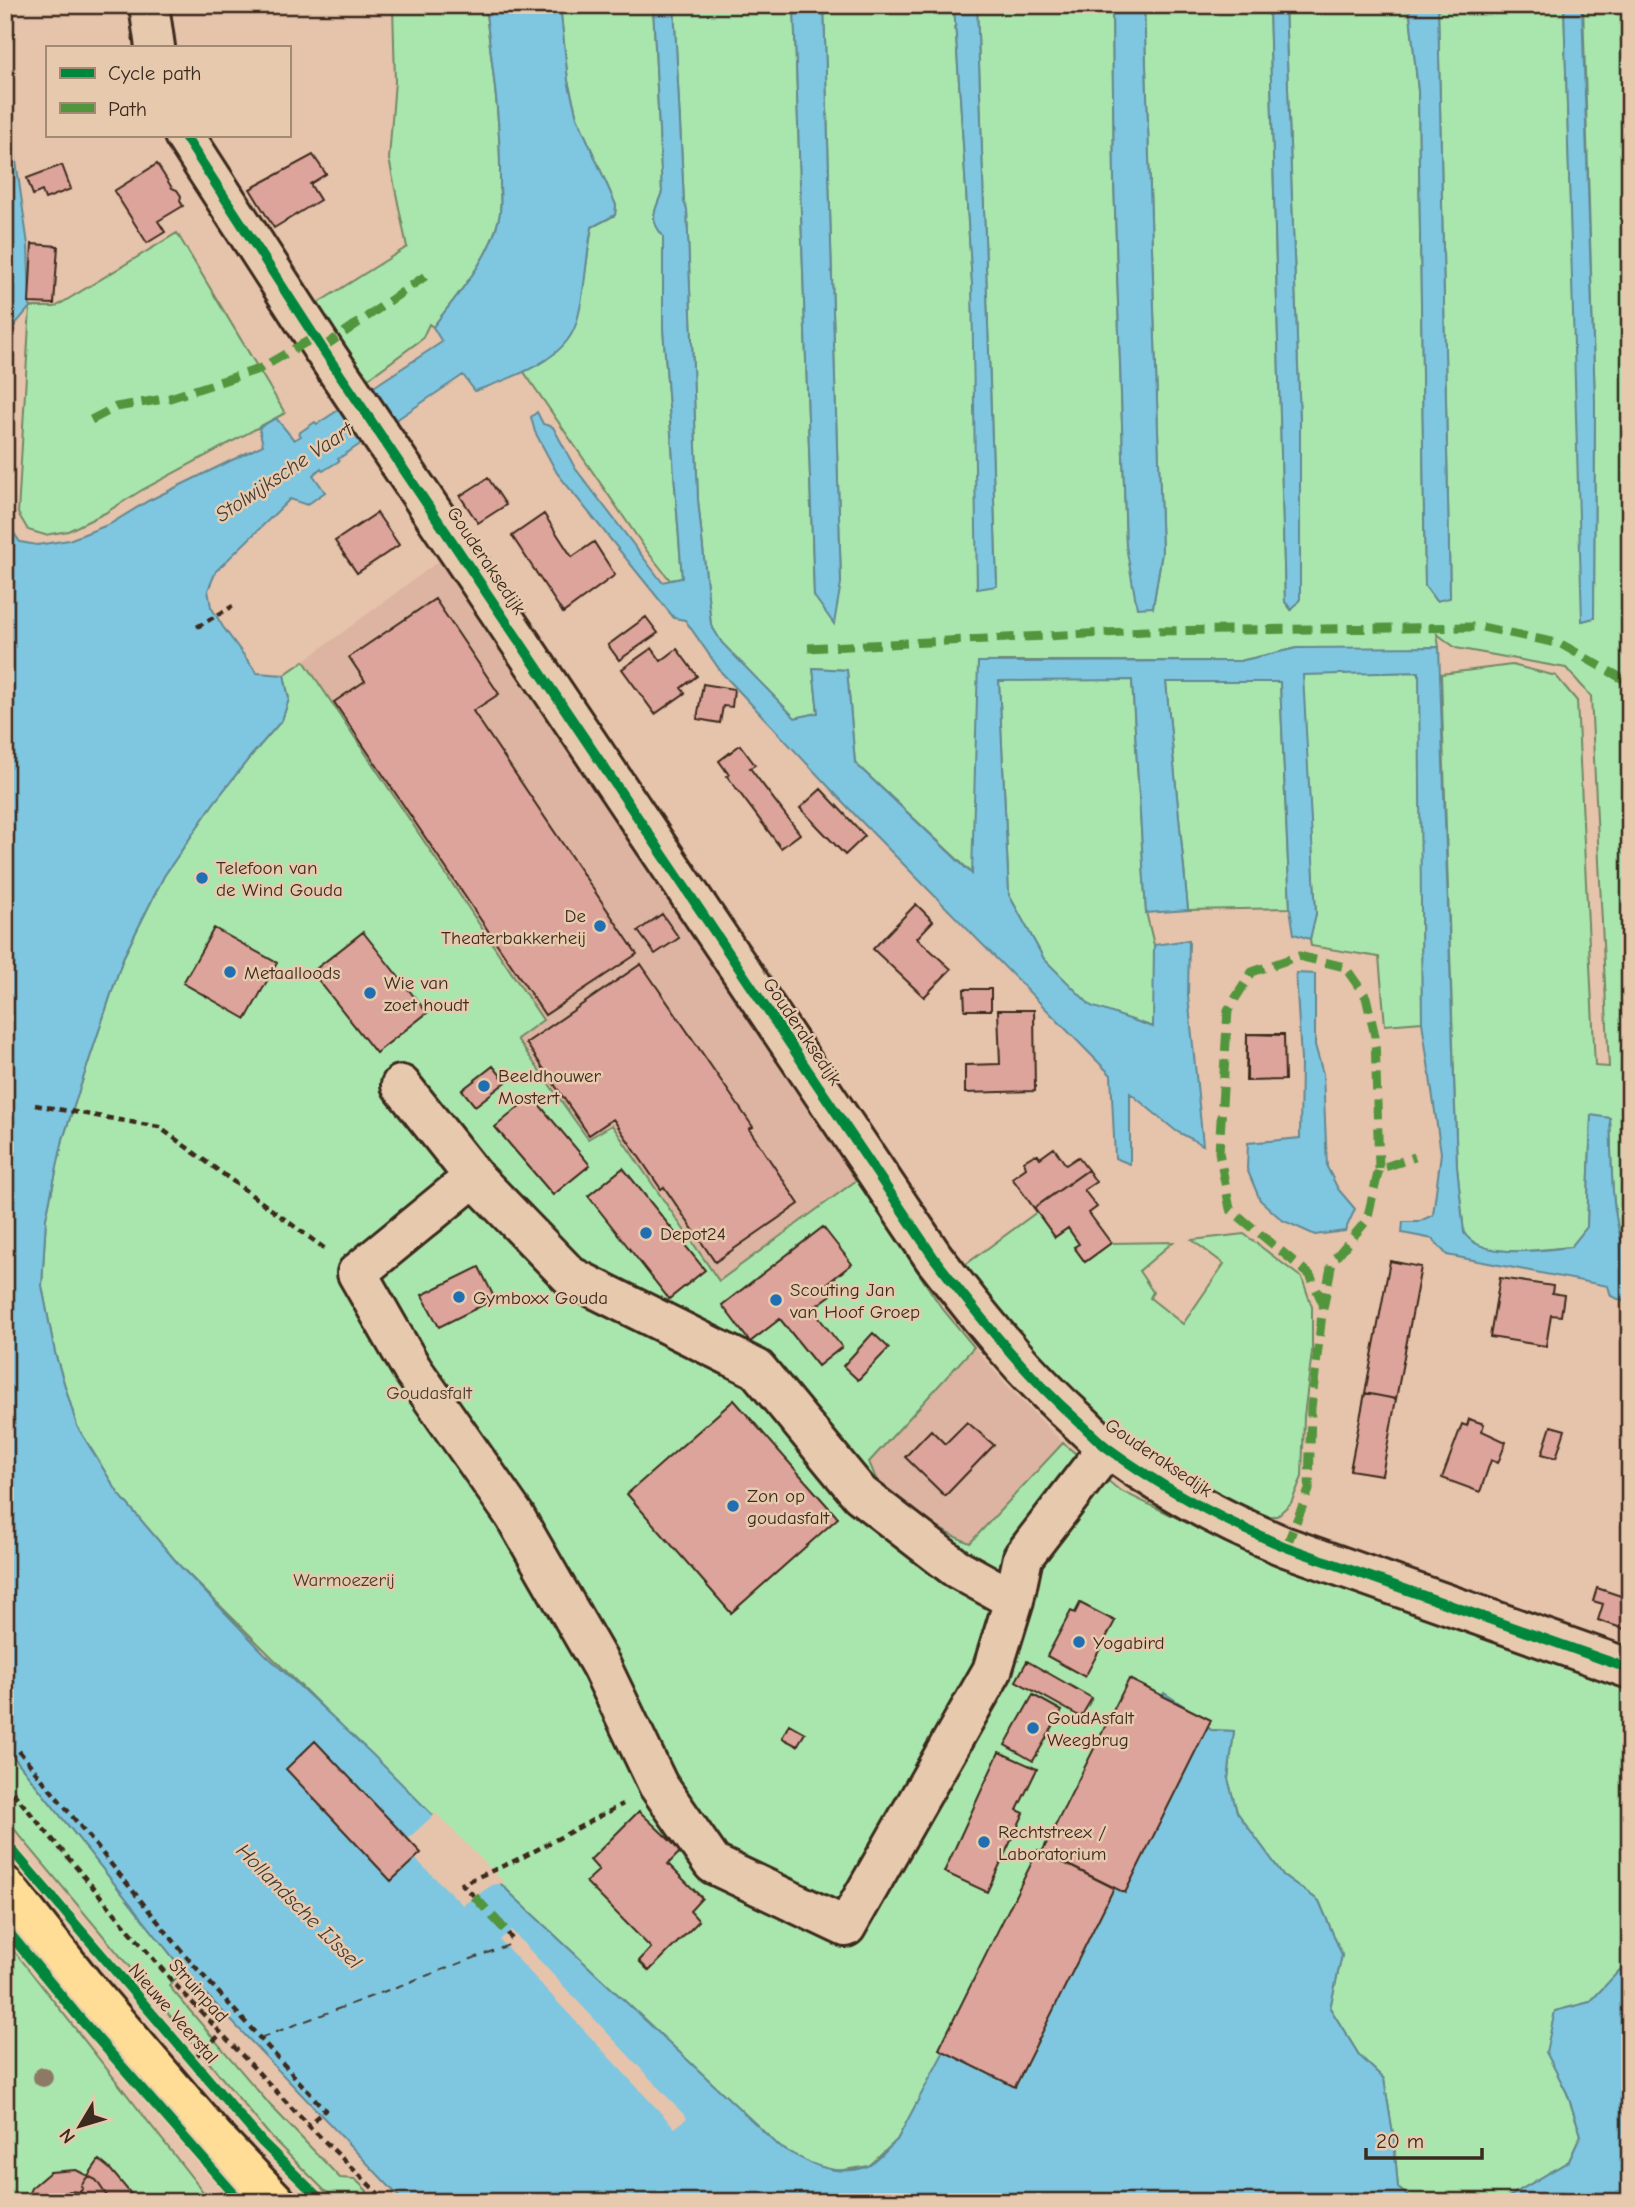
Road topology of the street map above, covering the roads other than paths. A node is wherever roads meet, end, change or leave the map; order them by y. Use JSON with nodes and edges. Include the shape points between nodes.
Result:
{"nodes":[{"id":1,"x":149,"y":5,"type":"edge"},
{"id":2,"x":155,"y":46,"type":"edge"},
{"id":3,"x":185,"y":136,"type":"edge"},
{"id":4,"x":401,"y":1085,"type":"dead end"},
{"id":5,"x":474,"y":1177,"type":"junction"},
{"id":6,"x":1107,"y":1448,"type":"junction"},
{"id":7,"x":1014,"y":1600,"type":"junction"},
{"id":8,"x":1630,"y":1669,"type":"edge"},
{"id":9,"x":5,"y":1886,"type":"edge"},
{"id":10,"x":276,"y":2202,"type":"edge"}],
"edges":[{"from":1,"to":2,"type":"street"},
{"from":3,"to":6,"type":"street","name":"Gouderaksedijk","via":[[934,1258],[990,1331]]},
{"from":4,"to":5,"type":"street"},
{"from":5,"to":7,"type":"street","via":[[570,1276],[757,1370],[860,1494],[956,1568]]},
{"from":5,"to":7,"type":"street","via":[[357,1273],[412,1369],[514,1515],[601,1666],[657,1785],[713,1864],[846,1927],[992,1671]]},
{"from":6,"to":7,"type":"street","via":[[1023,1557]]},
{"from":6,"to":8,"type":"street","name":"Gouderaksedijk","via":[[1170,1490],[1241,1528]]},
{"from":9,"to":10,"type":"main road","via":[[214,2137]]}]}
